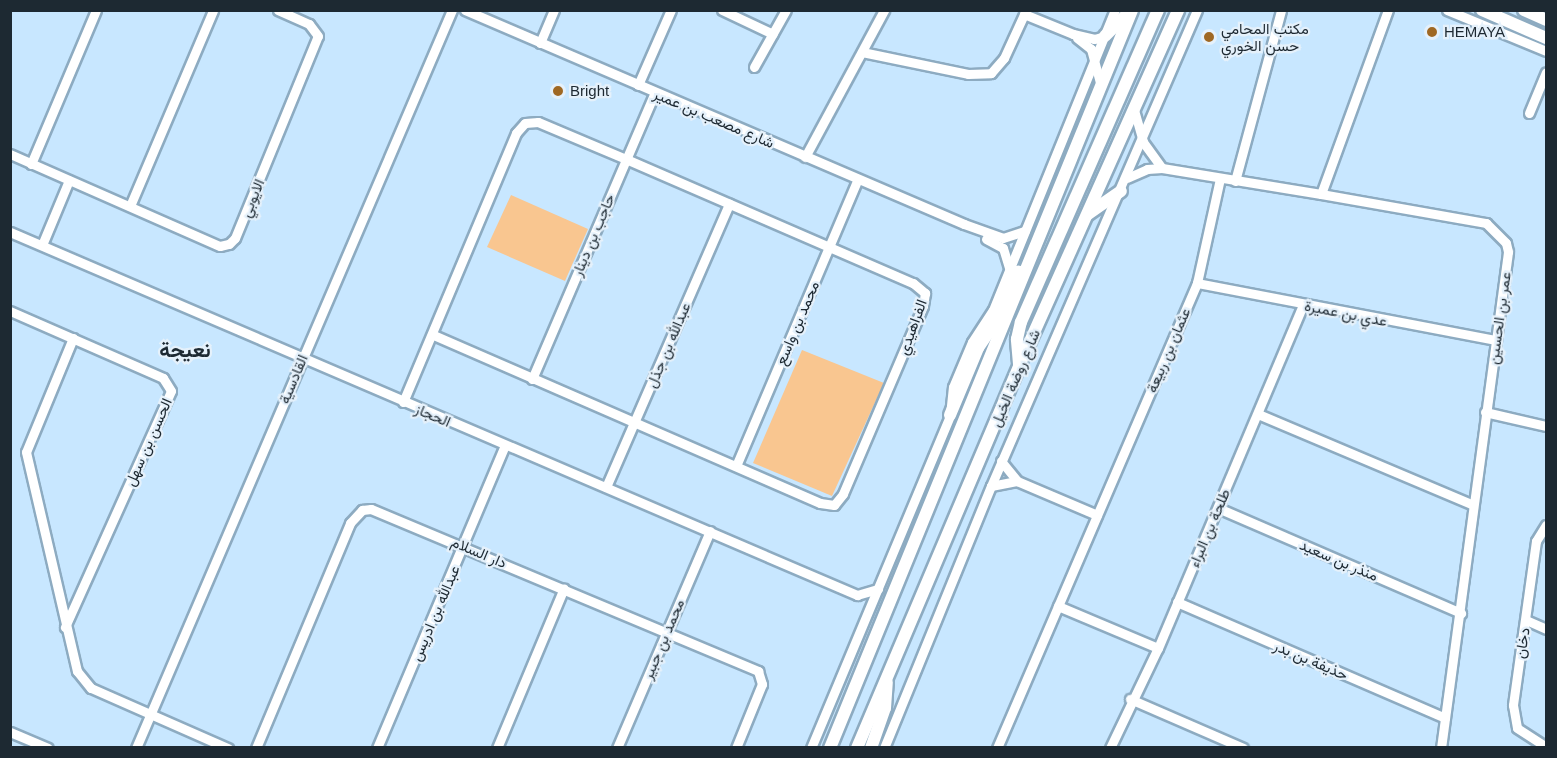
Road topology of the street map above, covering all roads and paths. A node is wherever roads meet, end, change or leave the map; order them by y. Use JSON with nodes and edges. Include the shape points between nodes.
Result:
{"nodes":[{"id":1,"x":96,"y":10,"type":"edge"},
{"id":2,"x":213,"y":10,"type":"edge"},
{"id":3,"x":278,"y":10,"type":"edge"},
{"id":4,"x":452,"y":10,"type":"edge"},
{"id":5,"x":465,"y":10,"type":"edge"},
{"id":6,"x":554,"y":10,"type":"edge"},
{"id":7,"x":671,"y":10,"type":"edge"},
{"id":8,"x":722,"y":10,"type":"edge"},
{"id":9,"x":786,"y":10,"type":"edge"},
{"id":10,"x":884,"y":10,"type":"edge"},
{"id":11,"x":1115,"y":10,"type":"edge"},
{"id":12,"x":1132,"y":10,"type":"edge"},
{"id":13,"x":1158,"y":10,"type":"edge"},
{"id":14,"x":1178,"y":10,"type":"edge"},
{"id":15,"x":1197,"y":10,"type":"edge"},
{"id":16,"x":1281,"y":10,"type":"edge"},
{"id":17,"x":1388,"y":10,"type":"edge"},
{"id":18,"x":1447,"y":10,"type":"edge"},
{"id":19,"x":1482,"y":10,"type":"edge"},
{"id":20,"x":1524,"y":10,"type":"edge"},
{"id":21,"x":1025,"y":12,"type":"edge"},
{"id":22,"x":1546,"y":20,"type":"edge"},
{"id":23,"x":773,"y":34,"type":"junction"},
{"id":24,"x":1073,"y":34,"type":"junction"},
{"id":25,"x":1105,"y":36,"type":"junction"},
{"id":26,"x":1546,"y":38,"type":"edge"},
{"id":27,"x":540,"y":43,"type":"junction"},
{"id":28,"x":1546,"y":51,"type":"edge"},
{"id":29,"x":862,"y":52,"type":"junction"},
{"id":30,"x":1095,"y":62,"type":"junction"},
{"id":31,"x":754,"y":67,"type":"dead end"},
{"id":32,"x":1546,"y":72,"type":"edge"},
{"id":33,"x":638,"y":85,"type":"junction"},
{"id":34,"x":1101,"y":86,"type":"junction"},
{"id":35,"x":656,"y":92,"type":"junction"},
{"id":36,"x":1134,"y":108,"type":"junction"},
{"id":37,"x":1530,"y":113,"type":"dead end"},
{"id":38,"x":1143,"y":142,"type":"junction"},
{"id":39,"x":10,"y":154,"type":"edge"},
{"id":40,"x":805,"y":157,"type":"junction"},
{"id":41,"x":626,"y":159,"type":"junction"},
{"id":42,"x":31,"y":164,"type":"junction"},
{"id":43,"x":1162,"y":168,"type":"junction"},
{"id":44,"x":1127,"y":178,"type":"junction"},
{"id":45,"x":1220,"y":178,"type":"junction"},
{"id":46,"x":858,"y":179,"type":"junction"},
{"id":47,"x":69,"y":180,"type":"junction"},
{"id":48,"x":1235,"y":181,"type":"junction"},
{"id":49,"x":1121,"y":191,"type":"junction"},
{"id":50,"x":1321,"y":194,"type":"junction"},
{"id":51,"x":729,"y":204,"type":"junction"},
{"id":52,"x":130,"y":206,"type":"junction"},
{"id":53,"x":1087,"y":215,"type":"junction"},
{"id":54,"x":964,"y":224,"type":"junction"},
{"id":55,"x":1025,"y":231,"type":"junction"},
{"id":56,"x":10,"y":232,"type":"edge"},
{"id":57,"x":1042,"y":232,"type":"junction"},
{"id":58,"x":42,"y":245,"type":"junction"},
{"id":59,"x":830,"y":247,"type":"junction"},
{"id":60,"x":1010,"y":269,"type":"junction"},
{"id":61,"x":1197,"y":283,"type":"junction"},
{"id":62,"x":1303,"y":305,"type":"junction"},
{"id":63,"x":10,"y":311,"type":"edge"},
{"id":64,"x":432,"y":334,"type":"junction"},
{"id":65,"x":73,"y":338,"type":"junction"},
{"id":66,"x":1496,"y":340,"type":"junction"},
{"id":67,"x":302,"y":358,"type":"junction"},
{"id":68,"x":1019,"y":366,"type":"junction"},
{"id":69,"x":532,"y":379,"type":"junction"},
{"id":70,"x":403,"y":402,"type":"junction"},
{"id":71,"x":1485,"y":412,"type":"junction"},
{"id":72,"x":1258,"y":414,"type":"junction"},
{"id":73,"x":950,"y":415,"type":"junction"},
{"id":74,"x":634,"y":423,"type":"junction"},
{"id":75,"x":1546,"y":426,"type":"edge"},
{"id":76,"x":505,"y":445,"type":"junction"},
{"id":77,"x":1001,"y":461,"type":"junction"},
{"id":78,"x":736,"y":466,"type":"junction"},
{"id":79,"x":1017,"y":481,"type":"junction"},
{"id":80,"x":991,"y":486,"type":"junction"},
{"id":81,"x":606,"y":487,"type":"junction"},
{"id":82,"x":1473,"y":505,"type":"junction"},
{"id":83,"x":1218,"y":508,"type":"junction"},
{"id":84,"x":1097,"y":515,"type":"junction"},
{"id":85,"x":1546,"y":525,"type":"edge"},
{"id":86,"x":710,"y":531,"type":"junction"},
{"id":87,"x":464,"y":546,"type":"junction"},
{"id":88,"x":564,"y":588,"type":"junction"},
{"id":89,"x":878,"y":589,"type":"junction"},
{"id":90,"x":857,"y":595,"type":"junction"},
{"id":91,"x":1178,"y":602,"type":"junction"},
{"id":92,"x":1059,"y":606,"type":"junction"},
{"id":93,"x":1461,"y":613,"type":"junction"},
{"id":94,"x":867,"y":617,"type":"junction"},
{"id":95,"x":1526,"y":620,"type":"junction"},
{"id":96,"x":64,"y":627,"type":"junction"},
{"id":97,"x":1546,"y":629,"type":"edge"},
{"id":98,"x":667,"y":631,"type":"junction"},
{"id":99,"x":1158,"y":648,"type":"junction"},
{"id":100,"x":886,"y":677,"type":"junction"},
{"id":101,"x":1130,"y":699,"type":"junction"},
{"id":102,"x":150,"y":714,"type":"junction"},
{"id":103,"x":1445,"y":718,"type":"junction"},
{"id":104,"x":10,"y":732,"type":"edge"},
{"id":105,"x":1232,"y":745,"type":"edge"},
{"id":106,"x":48,"y":747,"type":"edge"},
{"id":107,"x":136,"y":747,"type":"edge"},
{"id":108,"x":228,"y":747,"type":"edge"},
{"id":109,"x":256,"y":747,"type":"edge"},
{"id":110,"x":377,"y":747,"type":"edge"},
{"id":111,"x":497,"y":747,"type":"edge"},
{"id":112,"x":617,"y":747,"type":"edge"},
{"id":113,"x":736,"y":747,"type":"edge"},
{"id":114,"x":811,"y":747,"type":"edge"},
{"id":115,"x":830,"y":747,"type":"edge"},
{"id":116,"x":856,"y":747,"type":"edge"},
{"id":117,"x":871,"y":747,"type":"edge"},
{"id":118,"x":884,"y":747,"type":"edge"},
{"id":119,"x":998,"y":747,"type":"edge"},
{"id":120,"x":1110,"y":747,"type":"edge"},
{"id":121,"x":1243,"y":747,"type":"edge"},
{"id":122,"x":1441,"y":747,"type":"edge"},
{"id":123,"x":1546,"y":747,"type":"edge"}],
"edges":[{"from":1,"to":42,"type":"street"},
{"from":2,"to":52,"type":"street"},
{"from":3,"to":52,"type":"street","name":"الايوبي","via":[[309,24],[318,36],[235,238],[220,246]]},
{"from":4,"to":67,"type":"street","name":"القادسية"},
{"from":5,"to":27,"type":"street","name":"شارع مصعب بن عمير"},
{"from":6,"to":27,"type":"street"},
{"from":7,"to":33,"type":"street"},
{"from":8,"to":23,"type":"street"},
{"from":9,"to":23,"type":"street"},
{"from":10,"to":29,"type":"street"},
{"from":11,"to":25,"type":"street"},
{"from":12,"to":25,"type":"main road"},
{"from":12,"to":34,"type":"main road","name":"شارع روضة الخيل"},
{"from":13,"to":68,"type":"main road","via":[[1021,322],[1017,339]]},
{"from":14,"to":36,"type":"main road","name":"شارع روضة الخيل"},
{"from":15,"to":38,"type":"street","name":"شارع روضة الخيل"},
{"from":16,"to":48,"type":"street"},
{"from":17,"to":50,"type":"street"},
{"from":18,"to":28,"type":"street"},
{"from":19,"to":26,"type":"main road"},
{"from":20,"to":22,"type":"main road"},
{"from":21,"to":24,"type":"street"},
{"from":21,"to":29,"type":"street","via":[[1004,58],[991,73],[968,74]]},
{"from":23,"to":31,"type":"street"},
{"from":24,"to":25,"type":"street","via":[[1094,39]]},
{"from":24,"to":30,"type":"street","via":[[1091,48]]},
{"from":25,"to":30,"type":"street"},
{"from":27,"to":33,"type":"street","name":"شارع مصعب بن عمير"},
{"from":29,"to":40,"type":"street"},
{"from":30,"to":34,"type":"street"},
{"from":30,"to":55,"type":"street"},
{"from":32,"to":37,"type":"street"},
{"from":33,"to":35,"type":"street","name":"شارع مصعب بن عمير"},
{"from":34,"to":57,"type":"main road","name":"شارع روضة الخيل"},
{"from":35,"to":40,"type":"street","name":"شارع مصعب بن عمير"},
{"from":35,"to":41,"type":"street","name":"حاجب بن دينار"},
{"from":36,"to":38,"type":"street"},
{"from":36,"to":53,"type":"main road","name":"شارع روضة الخيل"},
{"from":38,"to":43,"type":"street"},
{"from":38,"to":44,"type":"street","name":"شارع روضة الخيل"},
{"from":39,"to":42,"type":"street","name":"الايوبي"},
{"from":40,"to":46,"type":"street","name":"شارع مصعب بن عمير"},
{"from":41,"to":51,"type":"street","name":"الفراهيدي"},
{"from":41,"to":64,"type":"street","name":"الفراهيدي","via":[[538,122],[525,123],[516,133]]},
{"from":41,"to":69,"type":"street","name":"حاجب بن دينار"},
{"from":42,"to":47,"type":"street","name":"الايوبي"},
{"from":43,"to":44,"type":"street","name":"عمر بن الحسين","via":[[1147,169]]},
{"from":43,"to":45,"type":"street","name":"عمر بن الحسين"},
{"from":44,"to":49,"type":"street","name":"شارع روضة الخيل"},
{"from":45,"to":48,"type":"street","name":"عمر بن الحسين"},
{"from":45,"to":61,"type":"street","name":"عثمان بن ربيعة"},
{"from":46,"to":54,"type":"street","name":"شارع مصعب بن عمير"},
{"from":46,"to":59,"type":"street","name":"محمد بن واسع"},
{"from":47,"to":52,"type":"street","name":"الايوبي"},
{"from":47,"to":58,"type":"street"},
{"from":48,"to":50,"type":"street","name":"عمر بن الحسين"},
{"from":49,"to":53,"type":"main road"},
{"from":49,"to":77,"type":"street","name":"شارع روضة الخيل"},
{"from":50,"to":66,"type":"street","name":"عمر بن الحسين","via":[[1486,223],[1495,228],[1508,252]]},
{"from":51,"to":59,"type":"street","name":"الفراهيدي"},
{"from":51,"to":74,"type":"street","name":"عبدالله بن جذل"},
{"from":53,"to":68,"type":"main road","name":"شارع روضة الخيل"},
{"from":54,"to":55,"type":"street","name":"شارع مصعب بن عمير","via":[[1004,238]]},
{"from":54,"to":60,"type":"street","name":"شارع مصعب بن عمير","via":[[1003,248]]},
{"from":55,"to":60,"type":"street"},
{"from":56,"to":58,"type":"street","name":"الحجاز"},
{"from":57,"to":73,"type":"main road","via":[[978,348]]},
{"from":57,"to":115,"type":"main road","name":"شارع روضة الخيل"},
{"from":58,"to":67,"type":"street","name":"الحجاز"},
{"from":59,"to":78,"type":"street","name":"محمد بن واسع"},
{"from":59,"to":78,"type":"street","name":"الفراهيدي","via":[[920,288],[925,300],[843,494],[834,505],[820,503]]},
{"from":60,"to":73,"type":"street","via":[[953,387]]},
{"from":61,"to":62,"type":"street","name":"عدي بن عميرة"},
{"from":61,"to":84,"type":"street","name":"عثمان بن ربيعة"},
{"from":62,"to":66,"type":"street","name":"عدي بن عميرة"},
{"from":62,"to":72,"type":"street","name":"طلحة بن البراء"},
{"from":63,"to":65,"type":"street","name":"الحسن بن سهل"},
{"from":64,"to":69,"type":"street","name":"الفراهيدي"},
{"from":64,"to":70,"type":"street","name":"الفراهيدي"},
{"from":65,"to":96,"type":"street","via":[[26,452]]},
{"from":65,"to":96,"type":"street","name":"الحسن بن سهل","via":[[163,378],[171,391]]},
{"from":66,"to":71,"type":"street","name":"عمر بن الحسين"},
{"from":67,"to":70,"type":"street","name":"الحجاز"},
{"from":67,"to":102,"type":"street","name":"القادسية"},
{"from":68,"to":100,"type":"main road","name":"شارع روضة الخيل"},
{"from":69,"to":74,"type":"street","name":"الفراهيدي"},
{"from":70,"to":76,"type":"street","name":"الحجاز"},
{"from":71,"to":75,"type":"street"},
{"from":71,"to":82,"type":"street","name":"عمر بن الحسين"},
{"from":72,"to":82,"type":"street"},
{"from":72,"to":83,"type":"street","name":"طلحة بن البراء"},
{"from":73,"to":89,"type":"street"},
{"from":74,"to":78,"type":"street","name":"الفراهيدي"},
{"from":74,"to":81,"type":"street","name":"عبدالله بن جذل"},
{"from":76,"to":81,"type":"street","name":"الحجاز"},
{"from":76,"to":87,"type":"street","name":"عبدالله بن ادريس"},
{"from":77,"to":79,"type":"street"},
{"from":77,"to":80,"type":"street","name":"شارع روضة الخيل"},
{"from":79,"to":80,"type":"street"},
{"from":79,"to":84,"type":"street"},
{"from":80,"to":118,"type":"street","name":"شارع روضة الخيل"},
{"from":81,"to":86,"type":"street","name":"الحجاز"},
{"from":82,"to":93,"type":"street","name":"عمر بن الحسين"},
{"from":83,"to":91,"type":"street","name":"طلحة بن البراء"},
{"from":83,"to":93,"type":"street","name":"منذر بن سعيد"},
{"from":84,"to":92,"type":"street","name":"عثمان بن ربيعة"},
{"from":85,"to":95,"type":"street","name":"دخان","via":[[1536,541]]},
{"from":86,"to":90,"type":"street","name":"الحجاز"},
{"from":86,"to":98,"type":"street","name":"محمد بن جبير"},
{"from":87,"to":88,"type":"street","name":"دار السلام"},
{"from":87,"to":109,"type":"street","name":"دار السلام","via":[[381,512],[362,510],[355,515]]},
{"from":87,"to":110,"type":"street","name":"عبدالله بن ادريس"},
{"from":88,"to":98,"type":"street","name":"دار السلام"},
{"from":88,"to":111,"type":"street"},
{"from":89,"to":90,"type":"street"},
{"from":89,"to":94,"type":"street"},
{"from":90,"to":94,"type":"street"},
{"from":91,"to":99,"type":"street","name":"طلحة بن البراء"},
{"from":91,"to":103,"type":"street","name":"حذيفة بن بدر"},
{"from":92,"to":99,"type":"street"},
{"from":92,"to":119,"type":"street","name":"عثمان بن ربيعة"},
{"from":93,"to":103,"type":"street","name":"عمر بن الحسين"},
{"from":94,"to":114,"type":"street"},
{"from":95,"to":97,"type":"street"},
{"from":95,"to":123,"type":"street","name":"دخان","via":[[1513,718],[1517,728]]},
{"from":96,"to":102,"type":"street","via":[[82,681]]},
{"from":98,"to":112,"type":"street","name":"محمد بن جبير"},
{"from":98,"to":113,"type":"street","name":"دار السلام","via":[[758,671],[762,684]]},
{"from":99,"to":101,"type":"street","name":"طلحة بن البراء"},
{"from":100,"to":116,"type":"main road","name":"شارع روضة الخيل"},
{"from":100,"to":117,"type":"main road","via":[[885,708]]},
{"from":101,"to":105,"type":"street"},
{"from":101,"to":120,"type":"street","name":"طلحة بن البراء"},
{"from":102,"to":107,"type":"street","name":"القادسية"},
{"from":102,"to":108,"type":"street"},
{"from":103,"to":122,"type":"street","name":"عمر بن الحسين"},
{"from":104,"to":106,"type":"street"},
{"from":105,"to":121,"type":"street"}]}
